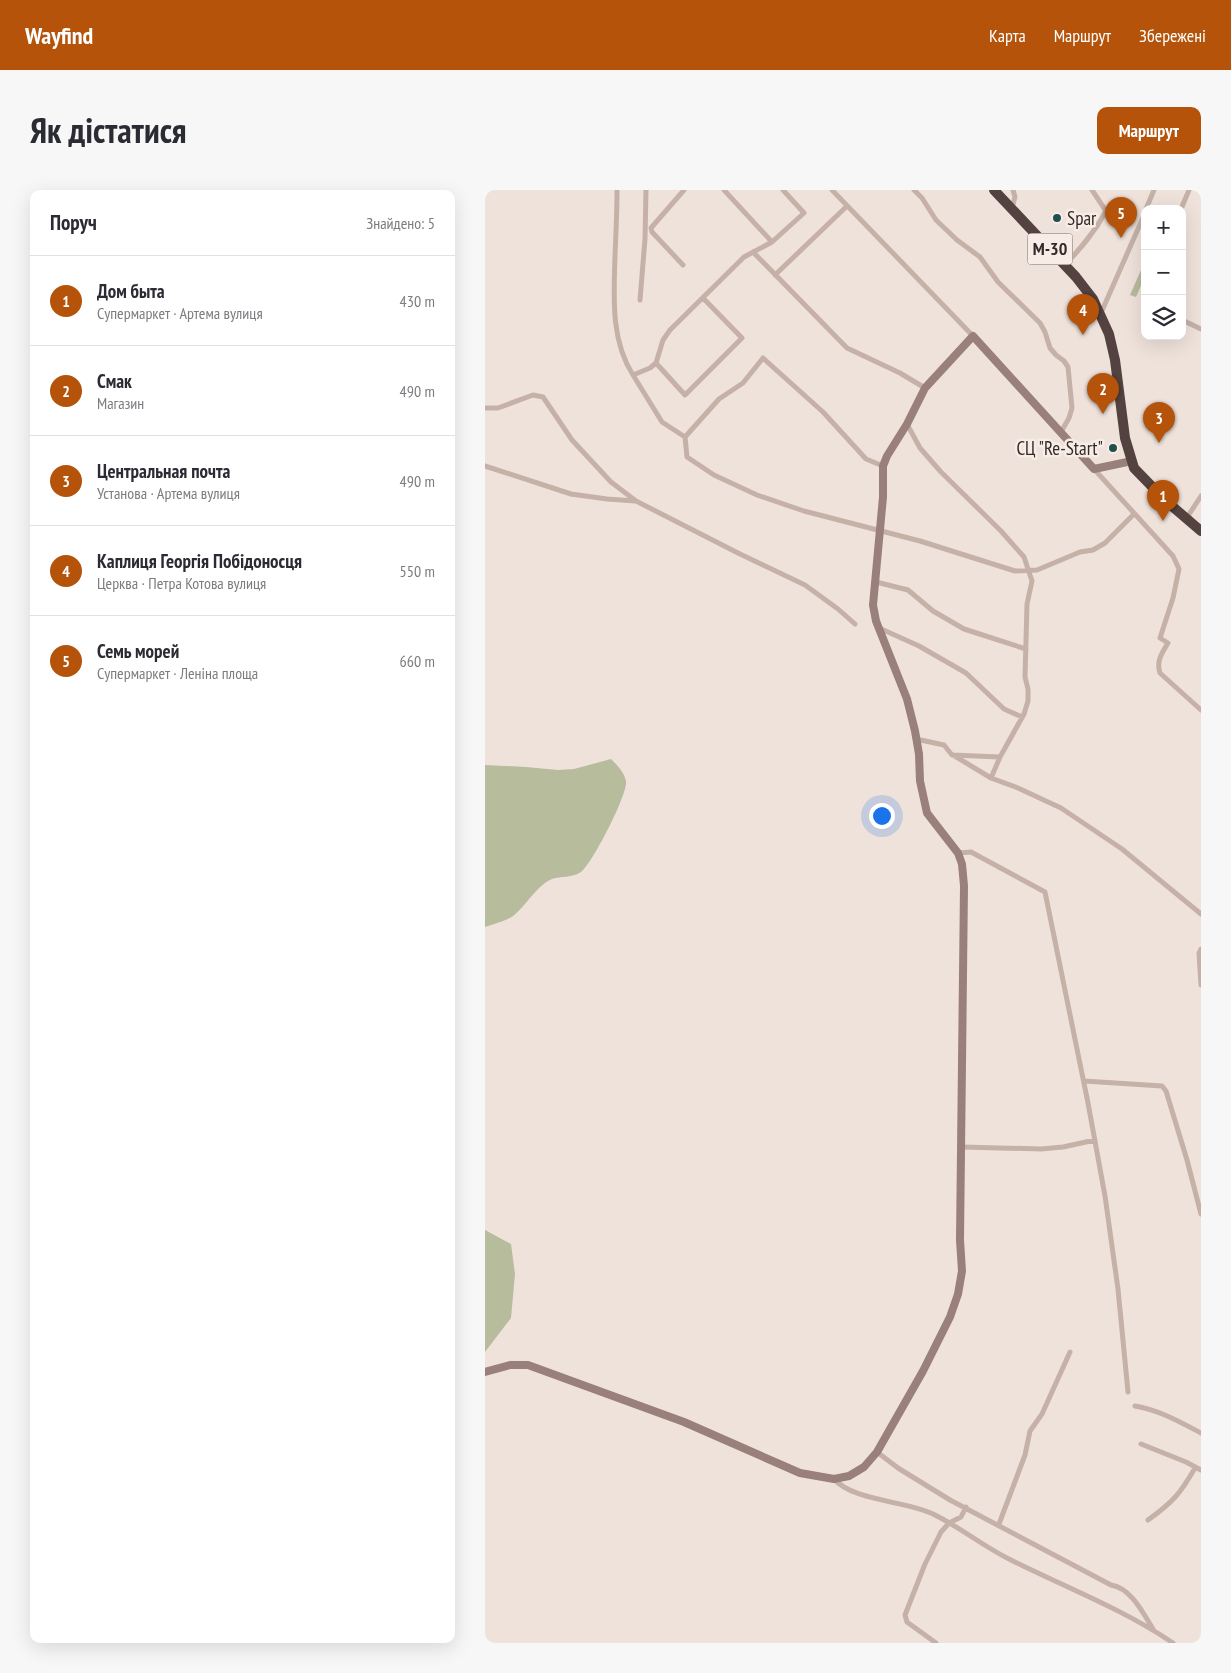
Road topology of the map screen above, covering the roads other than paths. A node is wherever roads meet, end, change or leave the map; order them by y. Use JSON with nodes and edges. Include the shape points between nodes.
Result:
{"nodes":[{"id":1,"x":617,"y":190,"type":"edge"},
{"id":2,"x":646,"y":190,"type":"edge"},
{"id":3,"x":684,"y":190,"type":"edge"},
{"id":4,"x":724,"y":190,"type":"edge"},
{"id":5,"x":783,"y":190,"type":"edge"},
{"id":6,"x":832,"y":190,"type":"edge"},
{"id":7,"x":914,"y":190,"type":"edge"},
{"id":8,"x":994,"y":190,"type":"edge"},
{"id":9,"x":1013,"y":190,"type":"edge"},
{"id":10,"x":1092,"y":190,"type":"edge"},
{"id":11,"x":1154,"y":190,"type":"edge"},
{"id":12,"x":1189,"y":190,"type":"edge"},
{"id":13,"x":1148,"y":205,"type":"edge"},
{"id":14,"x":1183,"y":205,"type":"edge"},
{"id":15,"x":847,"y":206,"type":"junction"},
{"id":16,"x":1011,"y":208,"type":"junction"},
{"id":17,"x":1141,"y":222,"type":"edge"},
{"id":18,"x":773,"y":242,"type":"junction"},
{"id":19,"x":753,"y":252,"type":"junction"},
{"id":20,"x":683,"y":265,"type":"dead end"},
{"id":21,"x":1065,"y":265,"type":"junction"},
{"id":22,"x":775,"y":274,"type":"junction"},
{"id":23,"x":703,"y":298,"type":"junction"},
{"id":24,"x":640,"y":300,"type":"dead end"},
{"id":25,"x":1101,"y":313,"type":"junction"},
{"id":26,"x":1186,"y":322,"type":"edge"},
{"id":27,"x":1201,"y":329,"type":"edge"},
{"id":28,"x":973,"y":336,"type":"junction"},
{"id":29,"x":656,"y":364,"type":"junction"},
{"id":30,"x":633,"y":375,"type":"junction"},
{"id":31,"x":925,"y":388,"type":"junction"},
{"id":32,"x":485,"y":408,"type":"edge"},
{"id":33,"x":907,"y":424,"type":"junction"},
{"id":34,"x":1061,"y":432,"type":"junction"},
{"id":35,"x":685,"y":437,"type":"junction"},
{"id":36,"x":1133,"y":464,"type":"junction"},
{"id":37,"x":485,"y":466,"type":"edge"},
{"id":38,"x":883,"y":466,"type":"junction"},
{"id":39,"x":1094,"y":469,"type":"junction"},
{"id":40,"x":1201,"y":496,"type":"edge"},
{"id":41,"x":636,"y":501,"type":"junction"},
{"id":42,"x":1134,"y":514,"type":"junction"},
{"id":43,"x":1186,"y":519,"type":"junction"},
{"id":44,"x":880,"y":530,"type":"junction"},
{"id":45,"x":1201,"y":530,"type":"edge"},
{"id":46,"x":1029,"y":571,"type":"junction"},
{"id":47,"x":875,"y":582,"type":"junction"},
{"id":48,"x":855,"y":624,"type":"dead end"},
{"id":49,"x":879,"y":628,"type":"junction"},
{"id":50,"x":1026,"y":649,"type":"junction"},
{"id":51,"x":1201,"y":710,"type":"edge"},
{"id":52,"x":1022,"y":717,"type":"junction"},
{"id":53,"x":916,"y":739,"type":"junction"},
{"id":54,"x":952,"y":754,"type":"junction"},
{"id":55,"x":1000,"y":756,"type":"junction"},
{"id":56,"x":991,"y":778,"type":"junction"},
{"id":57,"x":958,"y":853,"type":"junction"},
{"id":58,"x":1201,"y":914,"type":"edge"},
{"id":59,"x":1201,"y":949,"type":"edge"},
{"id":60,"x":1201,"y":985,"type":"edge"},
{"id":61,"x":1083,"y":1080,"type":"junction"},
{"id":62,"x":1095,"y":1140,"type":"junction"},
{"id":63,"x":962,"y":1147,"type":"junction"},
{"id":64,"x":1201,"y":1214,"type":"edge"},
{"id":65,"x":1070,"y":1352,"type":"dead end"},
{"id":66,"x":485,"y":1372,"type":"edge"},
{"id":67,"x":1128,"y":1392,"type":"dead end"},
{"id":68,"x":1135,"y":1406,"type":"dead end"},
{"id":69,"x":1201,"y":1433,"type":"edge"},
{"id":70,"x":1141,"y":1444,"type":"dead end"},
{"id":71,"x":877,"y":1452,"type":"junction"},
{"id":72,"x":1198,"y":1469,"type":"edge"},
{"id":73,"x":834,"y":1479,"type":"junction"},
{"id":74,"x":966,"y":1507,"type":"junction"},
{"id":75,"x":1148,"y":1520,"type":"dead end"},
{"id":76,"x":949,"y":1523,"type":"junction"},
{"id":77,"x":999,"y":1524,"type":"junction"},
{"id":78,"x":1155,"y":1631,"type":"junction"},
{"id":79,"x":936,"y":1643,"type":"edge"},
{"id":80,"x":1173,"y":1643,"type":"edge"}],
"edges":[{"from":1,"to":30,"type":"street","via":[[615,319],[619,344]]},
{"from":2,"to":24,"type":"street"},
{"from":3,"to":20,"type":"street","via":[[651,228]]},
{"from":4,"to":18,"type":"street"},
{"from":5,"to":18,"type":"street","via":[[804,213]]},
{"from":6,"to":15,"type":"street"},
{"from":7,"to":34,"type":"street","via":[[936,220],[979,257],[998,282],[1040,323],[1050,348],[1068,367],[1072,408]]},
{"from":8,"to":16,"type":"highway","number":"М-30"},
{"from":9,"to":16,"type":"street","via":[[1015,197]]},
{"from":10,"to":21,"type":"street","via":[[1105,211],[1089,240]]},
{"from":11,"to":13,"type":"street"},
{"from":12,"to":14,"type":"street"},
{"from":15,"to":22,"type":"street"},
{"from":15,"to":28,"type":"street"},
{"from":16,"to":21,"type":"highway","number":"М-30"},
{"from":17,"to":25,"type":"street"},
{"from":18,"to":19,"type":"street"},
{"from":19,"to":22,"type":"street"},
{"from":19,"to":23,"type":"street","via":[[744,256]]},
{"from":21,"to":25,"type":"highway","number":"М-30"},
{"from":22,"to":31,"type":"street","via":[[847,348]]},
{"from":23,"to":29,"type":"street","via":[[663,340]]},
{"from":23,"to":29,"type":"street","via":[[742,338],[685,395]]},
{"from":25,"to":36,"type":"highway","number":"М-30","via":[[1115,360],[1125,438]]},
{"from":26,"to":27,"type":"street"},
{"from":28,"to":31,"type":"street"},
{"from":28,"to":34,"type":"street"},
{"from":29,"to":30,"type":"street"},
{"from":30,"to":35,"type":"street","via":[[662,422]]},
{"from":31,"to":33,"type":"street"},
{"from":32,"to":41,"type":"street","via":[[498,408],[533,395],[543,397],[572,440],[611,482]]},
{"from":33,"to":38,"type":"street"},
{"from":33,"to":46,"type":"street","via":[[920,448],[1001,530],[1024,557]]},
{"from":34,"to":39,"type":"street"},
{"from":35,"to":38,"type":"street","via":[[719,399],[743,383],[763,358],[823,412],[866,459]]},
{"from":35,"to":44,"type":"street","via":[[687,457],[714,475],[757,495],[804,511]]},
{"from":36,"to":39,"type":"street"},
{"from":36,"to":43,"type":"highway","number":"М-30","via":[[1152,488]]},
{"from":37,"to":41,"type":"street","via":[[571,494]]},
{"from":38,"to":44,"type":"street"},
{"from":39,"to":42,"type":"street"},
{"from":40,"to":43,"type":"street"},
{"from":41,"to":48,"type":"street","via":[[805,585]]},
{"from":42,"to":46,"type":"street","via":[[1105,543],[1093,550]]},
{"from":42,"to":51,"type":"street","via":[[1173,556],[1179,569],[1160,638],[1168,643],[1159,660],[1160,673]]},
{"from":43,"to":45,"type":"highway","number":"М-30"},
{"from":44,"to":46,"type":"street","via":[[1015,571]]},
{"from":44,"to":47,"type":"street"},
{"from":46,"to":50,"type":"street","via":[[1032,581],[1027,604]]},
{"from":47,"to":49,"type":"street","via":[[873,605]]},
{"from":47,"to":50,"type":"street","via":[[907,590],[933,611],[964,629]]},
{"from":49,"to":52,"type":"street","via":[[959,669],[1004,709]]},
{"from":49,"to":53,"type":"street","via":[[907,699]]},
{"from":50,"to":52,"type":"street","via":[[1028,701]]},
{"from":52,"to":55,"type":"street"},
{"from":53,"to":54,"type":"street","via":[[944,745]]},
{"from":53,"to":57,"type":"street","via":[[927,813]]},
{"from":54,"to":55,"type":"street"},
{"from":54,"to":56,"type":"street"},
{"from":55,"to":56,"type":"street"},
{"from":56,"to":58,"type":"street","via":[[1061,808],[1122,850]]},
{"from":57,"to":61,"type":"street","via":[[971,852],[1045,892]]},
{"from":57,"to":63,"type":"street","via":[[964,886]]},
{"from":59,"to":60,"type":"street"},
{"from":61,"to":62,"type":"street"},
{"from":61,"to":64,"type":"street","via":[[1161,1086],[1166,1091]]},
{"from":62,"to":63,"type":"street","via":[[1041,1150]]},
{"from":62,"to":67,"type":"street","via":[[1118,1289]]},
{"from":63,"to":71,"type":"street","via":[[962,1271],[958,1294],[950,1318],[923,1371]]},
{"from":65,"to":77,"type":"street","via":[[1042,1414],[1030,1431],[1025,1455]]},
{"from":66,"to":73,"type":"street","via":[[510,1365],[528,1365],[684,1422],[800,1473]]},
{"from":68,"to":69,"type":"street","via":[[1149,1408]]},
{"from":70,"to":72,"type":"street"},
{"from":71,"to":73,"type":"street","via":[[864,1467],[849,1476]]},
{"from":71,"to":74,"type":"street","via":[[898,1468]]},
{"from":72,"to":75,"type":"street","via":[[1170,1505]]},
{"from":73,"to":76,"type":"street","via":[[840,1486],[931,1513]]},
{"from":74,"to":76,"type":"street","via":[[961,1517]]},
{"from":74,"to":77,"type":"street"},
{"from":76,"to":78,"type":"street","via":[[1009,1559]]},
{"from":76,"to":79,"type":"street","via":[[925,1564],[905,1615],[907,1622]]},
{"from":77,"to":78,"type":"street","via":[[1118,1586],[1135,1601]]},
{"from":78,"to":80,"type":"street"}]}
